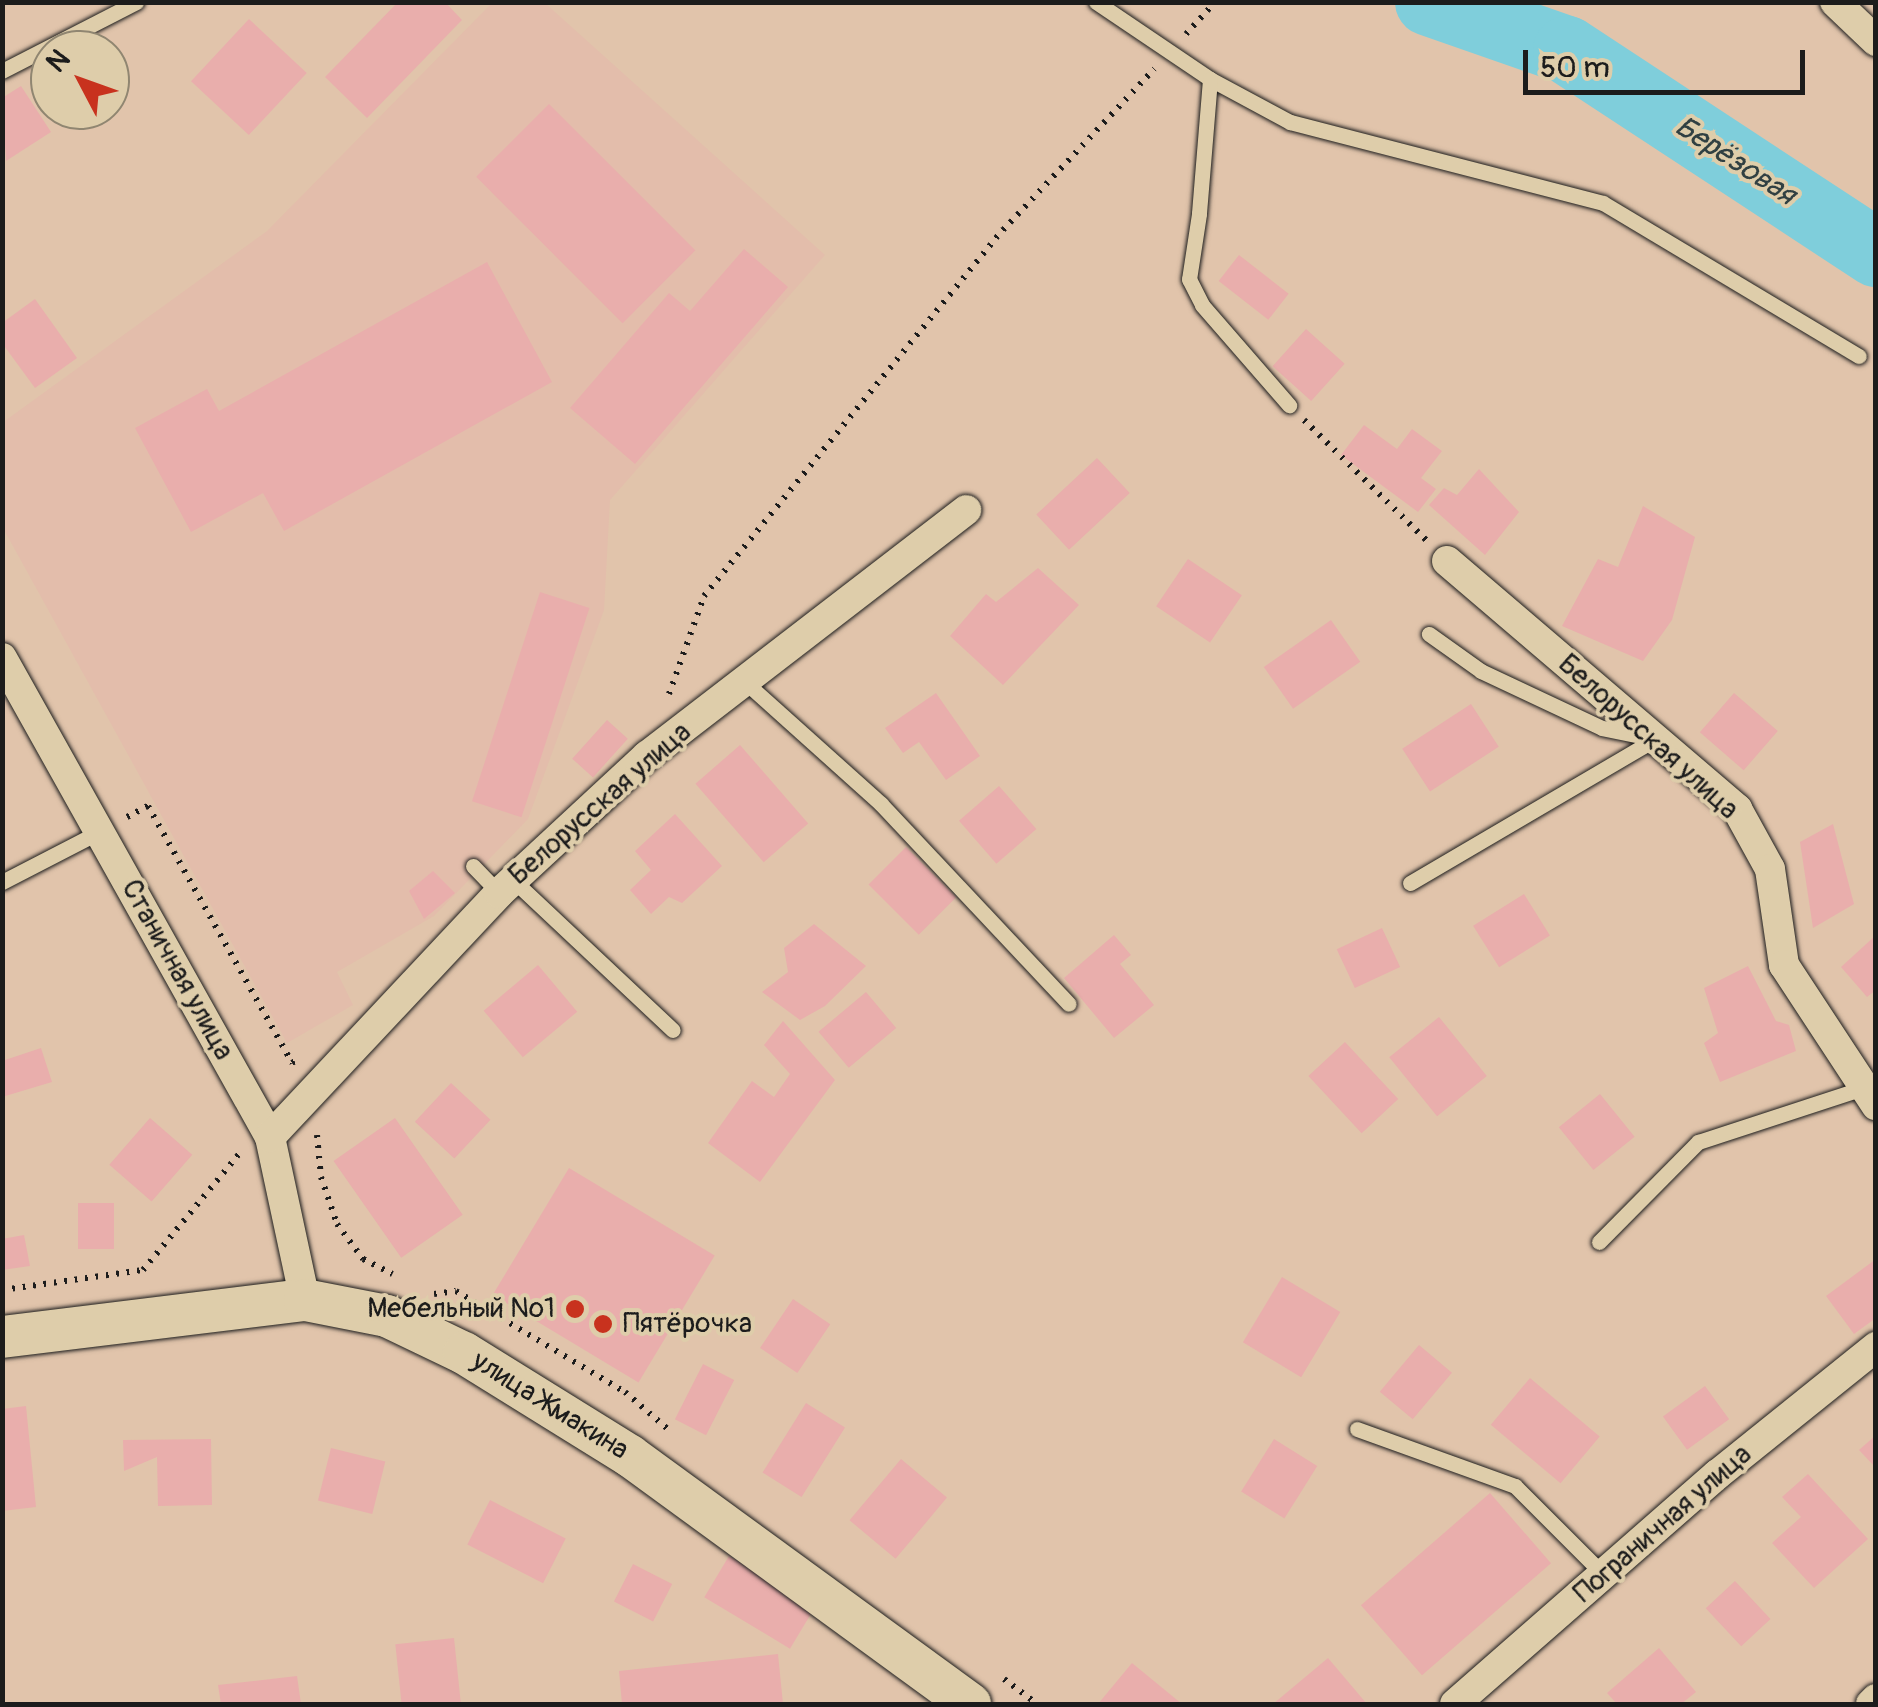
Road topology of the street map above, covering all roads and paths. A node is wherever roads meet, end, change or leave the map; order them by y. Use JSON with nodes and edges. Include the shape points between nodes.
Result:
{"nodes":[{"id":1,"x":136,"y":2,"type":"edge"},
{"id":2,"x":1096,"y":2,"type":"edge"},
{"id":3,"x":1215,"y":2,"type":"edge"},
{"id":4,"x":1835,"y":2,"type":"edge"},
{"id":5,"x":1876,"y":41,"type":"edge"},
{"id":6,"x":1170,"y":52,"type":"junction"},
{"id":7,"x":2,"y":71,"type":"edge"},
{"id":8,"x":1210,"y":79,"type":"junction"},
{"id":9,"x":1859,"y":356,"type":"dead end"},
{"id":10,"x":1290,"y":405,"type":"joint"},
{"id":11,"x":966,"y":510,"type":"dead end"},
{"id":12,"x":1447,"y":562,"type":"joint"},
{"id":13,"x":1429,"y":634,"type":"dead end"},
{"id":14,"x":2,"y":658,"type":"edge"},
{"id":15,"x":744,"y":682,"type":"junction"},
{"id":16,"x":1655,"y":738,"type":"junction"},
{"id":17,"x":648,"y":756,"type":"junction"},
{"id":18,"x":99,"y":832,"type":"junction"},
{"id":19,"x":473,"y":866,"type":"dead end"},
{"id":20,"x":2,"y":882,"type":"edge"},
{"id":21,"x":1410,"y":883,"type":"dead end"},
{"id":22,"x":506,"y":886,"type":"junction"},
{"id":23,"x":1070,"y":1004,"type":"dead end"},
{"id":24,"x":673,"y":1030,"type":"dead end"},
{"id":25,"x":306,"y":1051,"type":"dead end"},
{"id":26,"x":1869,"y":1097,"type":"edge"},
{"id":27,"x":270,"y":1137,"type":"junction"},
{"id":28,"x":228,"y":1170,"type":"dead end"},
{"id":29,"x":1599,"y":1242,"type":"dead end"},
{"id":30,"x":2,"y":1290,"type":"edge"},
{"id":31,"x":305,"y":1300,"type":"junction"},
{"id":32,"x":2,"y":1338,"type":"edge"},
{"id":33,"x":1876,"y":1347,"type":"edge"},
{"id":34,"x":1357,"y":1428,"type":"dead end"},
{"id":35,"x":1604,"y":1575,"type":"junction"},
{"id":36,"x":970,"y":1704,"type":"edge"},
{"id":37,"x":1455,"y":1704,"type":"edge"}],
"edges":[{"from":1,"to":7,"type":"lane"},
{"from":2,"to":6,"type":"lane"},
{"from":3,"to":6,"type":"path"},
{"from":4,"to":5,"type":"street"},
{"from":6,"to":8,"type":"lane"},
{"from":6,"to":17,"type":"path","via":[[1003,230],[704,596]]},
{"from":8,"to":9,"type":"lane","via":[[1290,122],[1603,203]]},
{"from":8,"to":10,"type":"lane","via":[[1189,279],[1202,305]]},
{"from":10,"to":12,"type":"path"},
{"from":11,"to":15,"type":"street","name":"Белорусская улица"},
{"from":12,"to":16,"type":"street","name":"Белорусская улица"},
{"from":13,"to":16,"type":"lane","via":[[1481,671],[1585,720]]},
{"from":14,"to":18,"type":"street","name":"Станичная улица"},
{"from":15,"to":17,"type":"street","name":"Белорусская улица"},
{"from":15,"to":23,"type":"lane","via":[[881,804]]},
{"from":16,"to":21,"type":"lane"},
{"from":16,"to":26,"type":"street","name":"Белорусская улица","via":[[1737,809],[1770,869],[1784,965]]},
{"from":17,"to":22,"type":"street","name":"Белорусская улица"},
{"from":18,"to":20,"type":"lane"},
{"from":18,"to":25,"type":"path","via":[[148,806],[292,1063]]},
{"from":18,"to":27,"type":"street","name":"Станичная улица"},
{"from":19,"to":22,"type":"lane"},
{"from":22,"to":24,"type":"lane"},
{"from":22,"to":27,"type":"street","name":"Белорусская улица"},
{"from":26,"to":29,"type":"lane","via":[[1698,1142]]},
{"from":27,"to":31,"type":"street","name":"Станичная улица"},
{"from":28,"to":30,"type":"path","via":[[142,1270]]},
{"from":31,"to":32,"type":"street","name":"улица Жмакина"},
{"from":31,"to":36,"type":"street","name":"улица Жмакина","via":[[387,1316],[464,1353],[630,1456]]},
{"from":33,"to":35,"type":"street","name":"Пограничная улица"},
{"from":34,"to":35,"type":"lane","via":[[1515,1486]]},
{"from":35,"to":37,"type":"street","name":"Пограничная улица"}]}
